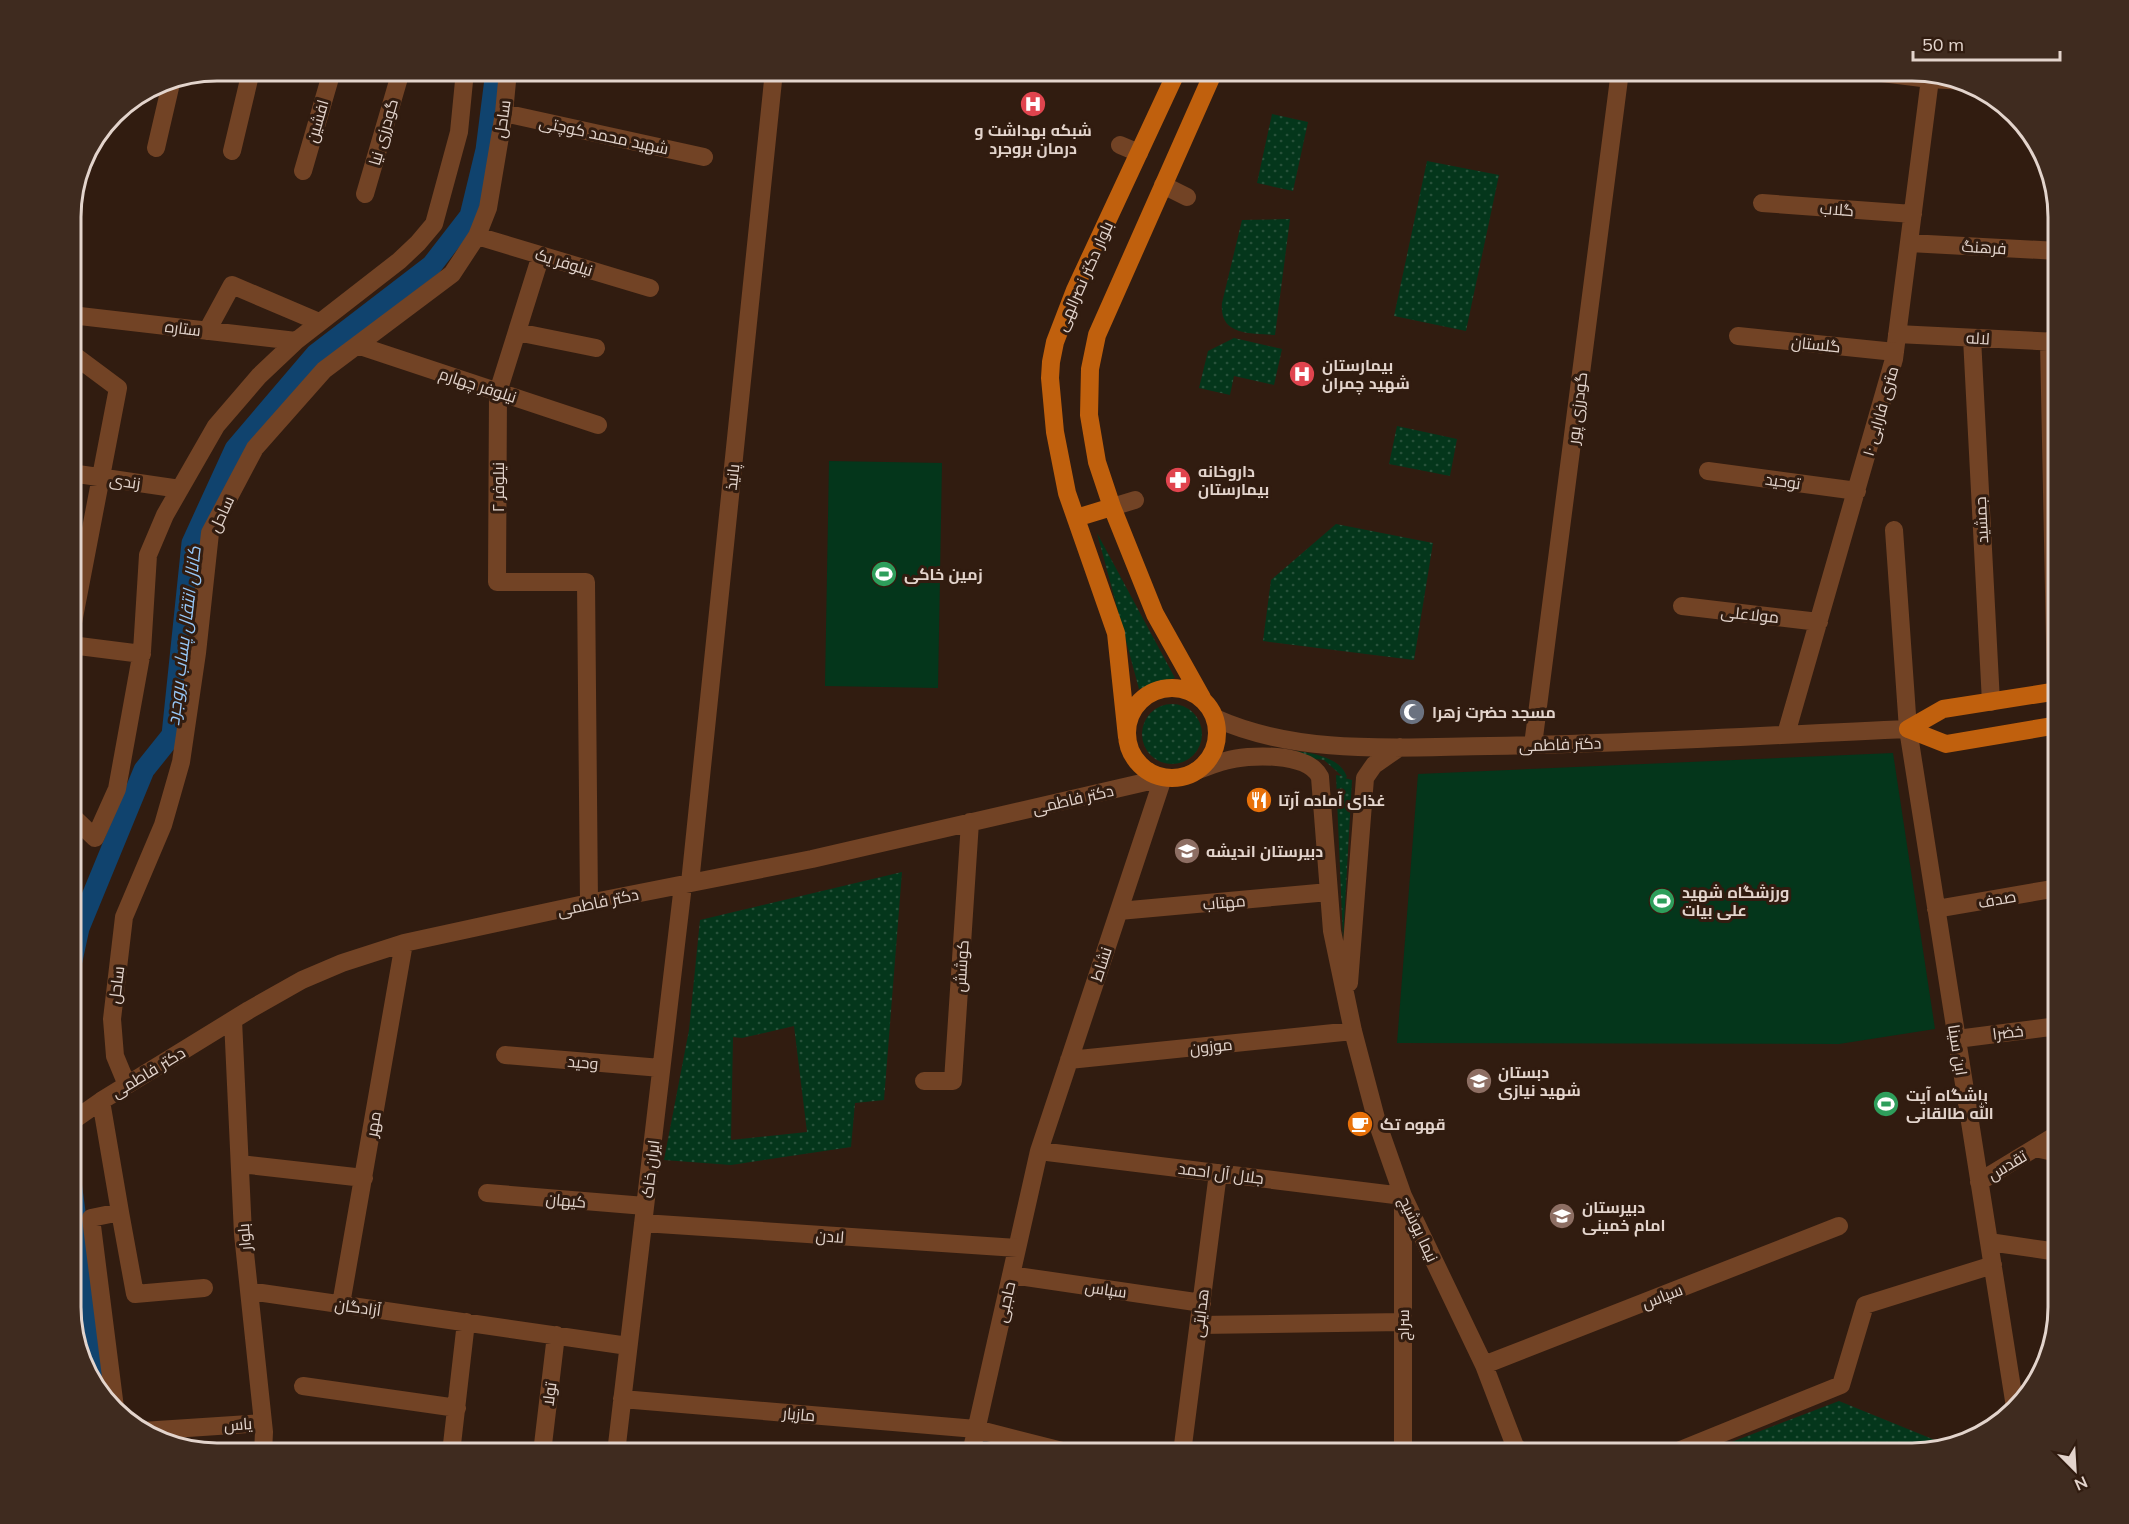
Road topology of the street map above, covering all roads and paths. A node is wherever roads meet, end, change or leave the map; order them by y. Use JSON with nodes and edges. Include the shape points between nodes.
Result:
{"nodes":[{"id":1,"x":248,"y":81,"type":"edge"},
{"id":2,"x":329,"y":81,"type":"edge"},
{"id":3,"x":398,"y":81,"type":"edge"},
{"id":4,"x":464,"y":81,"type":"edge"},
{"id":5,"x":507,"y":81,"type":"edge"},
{"id":6,"x":773,"y":81,"type":"edge"},
{"id":7,"x":1171,"y":81,"type":"edge"},
{"id":8,"x":1209,"y":81,"type":"edge"},
{"id":9,"x":1619,"y":81,"type":"edge"},
{"id":10,"x":1930,"y":82,"type":"edge"},
{"id":11,"x":170,"y":89,"type":"edge"},
{"id":12,"x":504,"y":113,"type":"junction"},
{"id":13,"x":1120,"y":145,"type":"dead end"},
{"id":14,"x":156,"y":148,"type":"dead end"},
{"id":15,"x":232,"y":150,"type":"dead end"},
{"id":16,"x":1139,"y":153,"type":"junction"},
{"id":17,"x":704,"y":157,"type":"dead end"},
{"id":18,"x":303,"y":171,"type":"dead end"},
{"id":19,"x":1163,"y":185,"type":"junction"},
{"id":20,"x":365,"y":194,"type":"dead end"},
{"id":21,"x":1188,"y":196,"type":"dead end"},
{"id":22,"x":1762,"y":203,"type":"dead end"},
{"id":23,"x":1913,"y":214,"type":"junction"},
{"id":24,"x":477,"y":236,"type":"junction"},
{"id":25,"x":1909,"y":243,"type":"junction"},
{"id":26,"x":2048,"y":250,"type":"edge"},
{"id":27,"x":541,"y":255,"type":"junction"},
{"id":28,"x":650,"y":288,"type":"dead end"},
{"id":29,"x":81,"y":319,"type":"edge"},
{"id":30,"x":319,"y":322,"type":"junction"},
{"id":31,"x":207,"y":331,"type":"junction"},
{"id":32,"x":517,"y":332,"type":"junction"},
{"id":33,"x":1738,"y":336,"type":"dead end"},
{"id":34,"x":1972,"y":338,"type":"junction"},
{"id":35,"x":296,"y":341,"type":"junction"},
{"id":36,"x":2048,"y":341,"type":"edge"},
{"id":37,"x":1896,"y":343,"type":"junction"},
{"id":38,"x":357,"y":345,"type":"junction"},
{"id":39,"x":596,"y":348,"type":"dead end"},
{"id":40,"x":81,"y":360,"type":"edge"},
{"id":41,"x":498,"y":392,"type":"junction"},
{"id":42,"x":598,"y":425,"type":"dead end"},
{"id":43,"x":1708,"y":471,"type":"dead end"},
{"id":44,"x":81,"y":474,"type":"edge"},
{"id":45,"x":101,"y":477,"type":"junction"},
{"id":46,"x":180,"y":489,"type":"junction"},
{"id":47,"x":1857,"y":491,"type":"junction"},
{"id":48,"x":1135,"y":500,"type":"dead end"},
{"id":49,"x":1112,"y":507,"type":"junction"},
{"id":50,"x":1076,"y":518,"type":"junction"},
{"id":51,"x":1894,"y":530,"type":"dead end"},
{"id":52,"x":81,"y":581,"type":"edge"},
{"id":53,"x":1682,"y":606,"type":"dead end"},
{"id":54,"x":1819,"y":622,"type":"junction"},
{"id":55,"x":81,"y":646,"type":"edge"},
{"id":56,"x":142,"y":654,"type":"junction"},
{"id":57,"x":2048,"y":692,"type":"edge"},
{"id":58,"x":1202,"y":698,"type":"junction"},
{"id":59,"x":1990,"y":702,"type":"junction"},
{"id":60,"x":1215,"y":718,"type":"junction"},
{"id":61,"x":2048,"y":727,"type":"edge"},
{"id":62,"x":1908,"y":729,"type":"junction"},
{"id":63,"x":1786,"y":734,"type":"junction"},
{"id":64,"x":1127,"y":737,"type":"junction"},
{"id":65,"x":1533,"y":746,"type":"junction"},
{"id":66,"x":1400,"y":747,"type":"junction"},
{"id":67,"x":1198,"y":770,"type":"junction"},
{"id":68,"x":1163,"y":778,"type":"junction"},
{"id":69,"x":970,"y":822,"type":"junction"},
{"id":70,"x":81,"y":825,"type":"edge"},
{"id":71,"x":687,"y":884,"type":"junction"},
{"id":72,"x":2048,"y":890,"type":"edge"},
{"id":73,"x":1329,"y":892,"type":"junction"},
{"id":74,"x":589,"y":903,"type":"junction"},
{"id":75,"x":1936,"y":909,"type":"junction"},
{"id":76,"x":1119,"y":911,"type":"junction"},
{"id":77,"x":404,"y":943,"type":"junction"},
{"id":78,"x":1347,"y":1002,"type":"junction"},
{"id":79,"x":233,"y":1020,"type":"junction"},
{"id":80,"x":2048,"y":1027,"type":"edge"},
{"id":81,"x":1353,"y":1031,"type":"junction"},
{"id":82,"x":1957,"y":1039,"type":"junction"},
{"id":83,"x":505,"y":1055,"type":"dead end"},
{"id":84,"x":1069,"y":1060,"type":"junction"},
{"id":85,"x":662,"y":1068,"type":"junction"},
{"id":86,"x":924,"y":1082,"type":"dead end"},
{"id":87,"x":127,"y":1085,"type":"junction"},
{"id":88,"x":101,"y":1101,"type":"junction"},
{"id":89,"x":81,"y":1115,"type":"edge"},
{"id":90,"x":2048,"y":1140,"type":"edge"},
{"id":91,"x":2035,"y":1148,"type":"junction"},
{"id":92,"x":1039,"y":1151,"type":"junction"},
{"id":93,"x":2048,"y":1151,"type":"edge"},
{"id":94,"x":240,"y":1164,"type":"junction"},
{"id":95,"x":1218,"y":1173,"type":"junction"},
{"id":96,"x":364,"y":1178,"type":"junction"},
{"id":97,"x":1979,"y":1182,"type":"junction"},
{"id":98,"x":487,"y":1193,"type":"dead end"},
{"id":99,"x":1403,"y":1196,"type":"junction"},
{"id":100,"x":120,"y":1212,"type":"junction"},
{"id":101,"x":644,"y":1214,"type":"junction"},
{"id":102,"x":1839,"y":1226,"type":"dead end"},
{"id":103,"x":1989,"y":1242,"type":"junction"},
{"id":104,"x":1017,"y":1248,"type":"junction"},
{"id":105,"x":2048,"y":1251,"type":"edge"},
{"id":106,"x":1993,"y":1265,"type":"junction"},
{"id":107,"x":1011,"y":1275,"type":"junction"},
{"id":108,"x":204,"y":1288,"type":"dead end"},
{"id":109,"x":249,"y":1291,"type":"junction"},
{"id":110,"x":1202,"y":1303,"type":"junction"},
{"id":111,"x":341,"y":1305,"type":"junction"},
{"id":112,"x":1403,"y":1322,"type":"junction"},
{"id":113,"x":466,"y":1323,"type":"junction"},
{"id":114,"x":1199,"y":1325,"type":"junction"},
{"id":115,"x":556,"y":1335,"type":"junction"},
{"id":116,"x":628,"y":1346,"type":"junction"},
{"id":117,"x":1484,"y":1365,"type":"junction"},
{"id":118,"x":303,"y":1386,"type":"dead end"},
{"id":119,"x":113,"y":1395,"type":"edge"},
{"id":120,"x":2014,"y":1397,"type":"edge"},
{"id":121,"x":622,"y":1400,"type":"junction"},
{"id":122,"x":456,"y":1408,"type":"junction"},
{"id":123,"x":263,"y":1423,"type":"junction"},
{"id":124,"x":976,"y":1429,"type":"junction"},
{"id":125,"x":159,"y":1430,"type":"edge"},
{"id":126,"x":263,"y":1443,"type":"edge"},
{"id":127,"x":452,"y":1443,"type":"edge"},
{"id":128,"x":543,"y":1443,"type":"edge"},
{"id":129,"x":617,"y":1443,"type":"edge"},
{"id":130,"x":973,"y":1443,"type":"edge"},
{"id":131,"x":1029,"y":1443,"type":"edge"},
{"id":132,"x":1183,"y":1443,"type":"edge"},
{"id":133,"x":1403,"y":1443,"type":"edge"},
{"id":134,"x":1515,"y":1443,"type":"edge"},
{"id":135,"x":1700,"y":1443,"type":"edge"}],
"edges":[{"from":1,"to":15,"type":"street"},
{"from":2,"to":18,"type":"street","name":"افشین"},
{"from":3,"to":20,"type":"street","name":"گودرزی نیا"},
{"from":4,"to":30,"type":"street","via":[[459,132],[434,224],[399,261]]},
{"from":5,"to":12,"type":"street","name":"ساحل"},
{"from":6,"to":71,"type":"street","name":"پانیذ"},
{"from":7,"to":16,"type":"main road","name":"بلوار دکتر نصرالهی"},
{"from":8,"to":19,"type":"main road"},
{"from":9,"to":65,"type":"street","name":"گودرزی پور"},
{"from":10,"to":23,"type":"street","name":"۱۰ متری فارابی"},
{"from":11,"to":14,"type":"street"},
{"from":12,"to":17,"type":"street","name":"شهید محمد کوچتی"},
{"from":12,"to":24,"type":"street","name":"ساحل","via":[[488,208]]},
{"from":13,"to":16,"type":"street"},
{"from":16,"to":50,"type":"main road","name":"بلوار دکتر نصرالهی","via":[[1075,290],[1051,363],[1055,432]]},
{"from":19,"to":21,"type":"street"},
{"from":19,"to":49,"type":"main road","via":[[1097,335],[1090,369],[1089,415],[1097,462]]},
{"from":22,"to":23,"type":"street","name":"گلاب"},
{"from":23,"to":25,"type":"street","name":"۱۰ متری فارابی"},
{"from":24,"to":27,"type":"street","name":"نیلوفر یک"},
{"from":24,"to":38,"type":"street","name":"ساحل","via":[[452,274]]},
{"from":25,"to":26,"type":"street","name":"فرهنگ"},
{"from":25,"to":37,"type":"street","name":"۱۰ متری فارابی"},
{"from":27,"to":28,"type":"street","name":"نیلوفر یک"},
{"from":27,"to":32,"type":"street","name":"نیلوفر ۲"},
{"from":29,"to":31,"type":"street","name":"ستاره"},
{"from":30,"to":31,"type":"street","via":[[232,285]]},
{"from":30,"to":35,"type":"street"},
{"from":31,"to":35,"type":"street","name":"ستاره"},
{"from":32,"to":39,"type":"street"},
{"from":32,"to":41,"type":"street","name":"نیلوفر ۲"},
{"from":33,"to":37,"type":"street","name":"گلستان"},
{"from":34,"to":36,"type":"street","name":"لاله"},
{"from":34,"to":37,"type":"street","name":"لاله"},
{"from":34,"to":59,"type":"street","name":"جمشید"},
{"from":35,"to":46,"type":"street","via":[[216,426]]},
{"from":37,"to":47,"type":"street","name":"۱۰ متری فارابی"},
{"from":38,"to":41,"type":"street","name":"نیلوفر چهارم"},
{"from":38,"to":87,"type":"street","name":"ساحل","via":[[324,370],[255,448],[210,533],[181,762],[163,825],[124,917],[112,1019],[115,1056]]},
{"from":40,"to":45,"type":"street","via":[[118,388]]},
{"from":41,"to":42,"type":"street","name":"نیلوفر چهارم"},
{"from":41,"to":74,"type":"street","name":"نیلوفر ۲","via":[[497,582],[586,582]]},
{"from":43,"to":47,"type":"street","name":"توحید"},
{"from":44,"to":45,"type":"street","name":"زندی"},
{"from":45,"to":46,"type":"street","name":"زندی"},
{"from":45,"to":52,"type":"street"},
{"from":46,"to":56,"type":"street","via":[[148,555]]},
{"from":47,"to":54,"type":"street","name":"۱۰ متری فارابی"},
{"from":48,"to":49,"type":"street"},
{"from":49,"to":50,"type":"main road"},
{"from":49,"to":58,"type":"main road","via":[[1155,614]]},
{"from":50,"to":64,"type":"main road","name":"بلوار دکتر نصرالهی","via":[[1116,633]]},
{"from":51,"to":62,"type":"street","name":"ابن سینا"},
{"from":53,"to":54,"type":"street","name":"مولاعلی"},
{"from":54,"to":63,"type":"street","name":"۱۰ متری فارابی"},
{"from":55,"to":56,"type":"street"},
{"from":56,"to":70,"type":"street","via":[[117,789],[95,838]]},
{"from":57,"to":59,"type":"main road"},
{"from":58,"to":60,"type":"main road"},
{"from":58,"to":64,"type":"main road","via":[[1168,688],[1146,696],[1131,714]]},
{"from":59,"to":62,"type":"main road","via":[[1943,709]]},
{"from":60,"to":66,"type":"street","name":"دکتر فاطمی","via":[[1257,733],[1313,743]]},
{"from":60,"to":67,"type":"main road","via":[[1214,752]]},
{"from":61,"to":62,"type":"main road","via":[[1946,744]]},
{"from":62,"to":63,"type":"street","name":"دکتر فاطمی"},
{"from":62,"to":75,"type":"street","name":"ابن سینا"},
{"from":63,"to":65,"type":"street","name":"دکتر فاطمی"},
{"from":64,"to":68,"type":"main road","via":[[1134,759]]},
{"from":65,"to":66,"type":"street","name":"دکتر فاطمی"},
{"from":66,"to":78,"type":"street","name":"نیما یوشیج","via":[[1374,765],[1365,778]]},
{"from":67,"to":68,"type":"main road","via":[[1181,778]]},
{"from":67,"to":73,"type":"street","name":"نیما یوشیج","via":[[1226,760],[1251,757],[1298,760],[1317,770],[1322,781]]},
{"from":68,"to":69,"type":"street","name":"دکتر فاطمی"},
{"from":68,"to":76,"type":"street","name":"نشاط"},
{"from":69,"to":71,"type":"street","name":"دکتر فاطمی"},
{"from":69,"to":86,"type":"street","name":"کوشش","via":[[953,1081]]},
{"from":71,"to":74,"type":"street","name":"دکتر فاطمی"},
{"from":71,"to":85,"type":"street","name":"ایران خاک"},
{"from":72,"to":75,"type":"street","name":"صدف"},
{"from":73,"to":76,"type":"street","name":"مهتاب"},
{"from":73,"to":78,"type":"street","name":"نیما یوشیج","via":[[1332,932]]},
{"from":74,"to":77,"type":"street","name":"دکتر فاطمی"},
{"from":75,"to":82,"type":"street","name":"ابن سینا"},
{"from":76,"to":84,"type":"street","name":"نشاط"},
{"from":77,"to":79,"type":"street","name":"دکتر فاطمی","via":[[302,980]]},
{"from":77,"to":96,"type":"street","name":"مهر"},
{"from":78,"to":81,"type":"street","name":"نیما یوشیج"},
{"from":79,"to":87,"type":"street","name":"دکتر فاطمی"},
{"from":79,"to":94,"type":"street","name":"بلوار"},
{"from":80,"to":82,"type":"street","name":"خضرا"},
{"from":81,"to":84,"type":"street","name":"موزون"},
{"from":81,"to":99,"type":"street","name":"نیما یوشیج","via":[[1377,1122]]},
{"from":82,"to":97,"type":"street","name":"ابن سینا"},
{"from":83,"to":85,"type":"street","name":"وحید"},
{"from":84,"to":92,"type":"street","name":"نشاط"},
{"from":85,"to":101,"type":"street","name":"ایران خاک"},
{"from":87,"to":88,"type":"street","name":"دکتر فاطمی"},
{"from":88,"to":89,"type":"street","name":"دکتر فاطمی"},
{"from":88,"to":100,"type":"street"},
{"from":90,"to":91,"type":"street","name":"تقدس"},
{"from":91,"to":93,"type":"street","name":"تقدس"},
{"from":91,"to":97,"type":"street","name":"تقدس"},
{"from":92,"to":95,"type":"street","name":"جلال آل احمد"},
{"from":92,"to":104,"type":"street","name":"حاجبی"},
{"from":94,"to":96,"type":"street"},
{"from":94,"to":109,"type":"street","name":"بلوار"},
{"from":95,"to":99,"type":"street","name":"جلال آل احمد"},
{"from":95,"to":110,"type":"street","name":"هدایتی"},
{"from":96,"to":111,"type":"street","name":"مهر"},
{"from":97,"to":103,"type":"street","name":"ابن سینا"},
{"from":98,"to":101,"type":"street","name":"کیهان"},
{"from":99,"to":112,"type":"street","name":"سراج"},
{"from":99,"to":117,"type":"street","name":"نیما یوشیج"},
{"from":100,"to":108,"type":"street","via":[[135,1294]]},
{"from":100,"to":119,"type":"street","via":[[91,1218]]},
{"from":101,"to":104,"type":"street","name":"لادن"},
{"from":101,"to":116,"type":"street","name":"ایران خاک"},
{"from":102,"to":117,"type":"street","name":"سپاس"},
{"from":103,"to":105,"type":"street"},
{"from":103,"to":106,"type":"street","name":"ابن سینا"},
{"from":104,"to":107,"type":"street","name":"حاجبی"},
{"from":106,"to":120,"type":"street","name":"ابن سینا"},
{"from":106,"to":135,"type":"street","via":[[1865,1305],[1840,1386]]},
{"from":107,"to":110,"type":"street","name":"سپاس"},
{"from":107,"to":124,"type":"street","name":"حاجبی"},
{"from":109,"to":111,"type":"street","name":"آزادگان"},
{"from":109,"to":123,"type":"street","name":"بلوار"},
{"from":110,"to":114,"type":"street","name":"هدایتی"},
{"from":111,"to":113,"type":"street","name":"آزادگان"},
{"from":112,"to":114,"type":"street"},
{"from":112,"to":133,"type":"street","name":"سراج"},
{"from":113,"to":115,"type":"street","name":"آزادگان"},
{"from":113,"to":122,"type":"street"},
{"from":114,"to":132,"type":"street","name":"هدایتی"},
{"from":115,"to":116,"type":"street","name":"آزادگان"},
{"from":115,"to":128,"type":"street","name":"تولا"},
{"from":116,"to":121,"type":"street","name":"ایران خاک"},
{"from":117,"to":134,"type":"street","name":"نیما یوشیج"},
{"from":118,"to":122,"type":"street"},
{"from":121,"to":124,"type":"street","name":"مازیار"},
{"from":121,"to":129,"type":"street","name":"ایران خاک"},
{"from":122,"to":127,"type":"street"},
{"from":123,"to":125,"type":"street","name":"یاس"},
{"from":123,"to":126,"type":"street","name":"بلوار"},
{"from":124,"to":130,"type":"street","name":"حاجبی"},
{"from":124,"to":131,"type":"street"}]}
